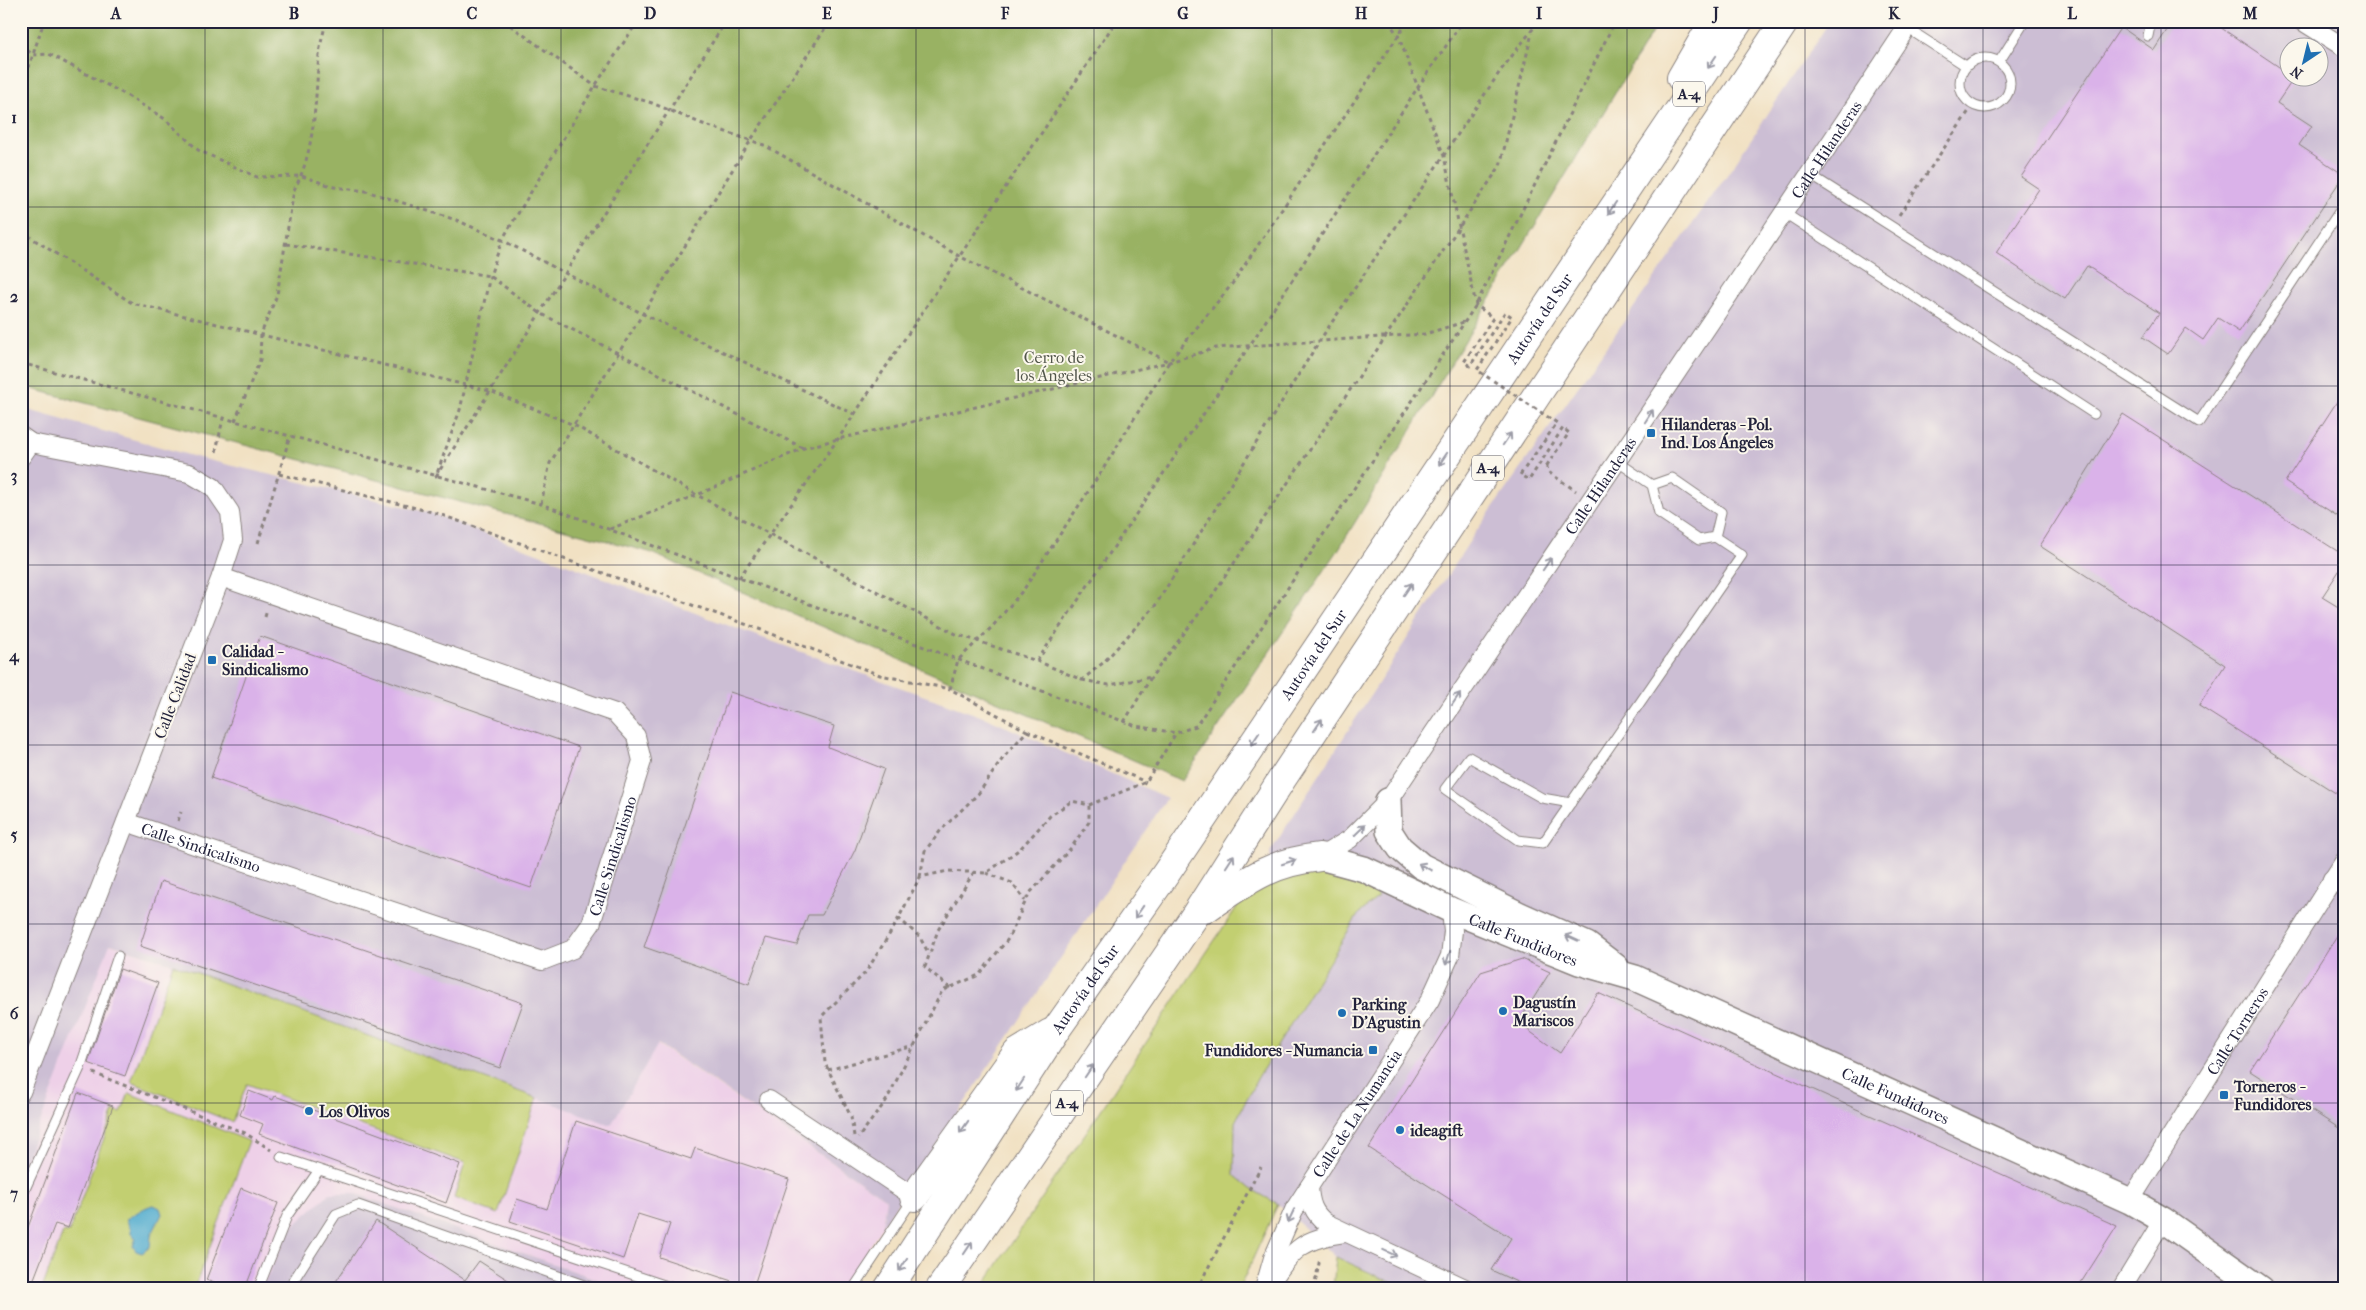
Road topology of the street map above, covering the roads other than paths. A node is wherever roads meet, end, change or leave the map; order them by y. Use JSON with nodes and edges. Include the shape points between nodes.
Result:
{"nodes":[{"id":1,"x":1714,"y":21,"type":"edge"},
{"id":2,"x":1739,"y":21,"type":"edge"},
{"id":3,"x":1784,"y":21,"type":"edge"},
{"id":4,"x":2024,"y":21,"type":"edge"},
{"id":5,"x":2151,"y":21,"type":"edge"},
{"id":6,"x":2302,"y":21,"type":"edge"},
{"id":7,"x":1909,"y":25,"type":"edge"},
{"id":8,"x":2148,"y":36,"type":"dead end"},
{"id":9,"x":2345,"y":48,"type":"edge"},
{"id":10,"x":1998,"y":62,"type":"junction"},
{"id":11,"x":1966,"y":66,"type":"junction"},
{"id":12,"x":1640,"y":167,"type":"junction"},
{"id":13,"x":1809,"y":174,"type":"junction"},
{"id":14,"x":2345,"y":203,"type":"edge"},
{"id":15,"x":1783,"y":212,"type":"junction"},
{"id":16,"x":2094,"y":414,"type":"dead end"},
{"id":17,"x":24,"y":445,"type":"edge"},
{"id":18,"x":1618,"y":462,"type":"junction"},
{"id":19,"x":1652,"y":485,"type":"junction"},
{"id":20,"x":1715,"y":537,"type":"junction"},
{"id":21,"x":221,"y":576,"type":"junction"},
{"id":22,"x":1388,"y":801,"type":"junction"},
{"id":23,"x":1571,"y":803,"type":"junction"},
{"id":24,"x":126,"y":822,"type":"junction"},
{"id":25,"x":1320,"y":856,"type":"junction"},
{"id":26,"x":2345,"y":860,"type":"edge"},
{"id":27,"x":2338,"y":884,"type":"edge"},
{"id":28,"x":1471,"y":889,"type":"junction"},
{"id":29,"x":1451,"y":910,"type":"junction"},
{"id":30,"x":1194,"y":917,"type":"junction"},
{"id":31,"x":118,"y":956,"type":"dead end"},
{"id":32,"x":1626,"y":975,"type":"junction"},
{"id":33,"x":1056,"y":1030,"type":"junction"},
{"id":34,"x":21,"y":1092,"type":"edge"},
{"id":35,"x":769,"y":1100,"type":"dead end"},
{"id":36,"x":281,"y":1157,"type":"road end"},
{"id":37,"x":319,"y":1170,"type":"junction"},
{"id":38,"x":1309,"y":1187,"type":"junction"},
{"id":39,"x":914,"y":1197,"type":"junction"},
{"id":40,"x":21,"y":1198,"type":"edge"},
{"id":41,"x":2130,"y":1201,"type":"junction"},
{"id":42,"x":2163,"y":1220,"type":"junction"},
{"id":43,"x":1345,"y":1233,"type":"junction"},
{"id":44,"x":258,"y":1289,"type":"edge"},
{"id":45,"x":288,"y":1289,"type":"edge"},
{"id":46,"x":595,"y":1289,"type":"edge"},
{"id":47,"x":676,"y":1289,"type":"edge"},
{"id":48,"x":853,"y":1289,"type":"edge"},
{"id":49,"x":888,"y":1289,"type":"edge"},
{"id":50,"x":940,"y":1289,"type":"edge"},
{"id":51,"x":1266,"y":1289,"type":"edge"},
{"id":52,"x":1467,"y":1289,"type":"edge"},
{"id":53,"x":2121,"y":1289,"type":"edge"},
{"id":54,"x":2261,"y":1289,"type":"edge"}],
"edges":[{"from":1,"to":12,"type":"highway","via":[[1685,70]]},
{"from":2,"to":12,"type":"highway","name":"Autovía del Sur","number":"A-4","one_way":true},
{"from":30,"to":3,"type":"highway","number":"A-4","one_way":true},
{"from":4,"to":10,"type":"lane"},
{"from":5,"to":8,"type":"lane"},
{"from":6,"to":9,"type":"street"},
{"from":7,"to":11,"type":"lane"},
{"from":7,"to":13,"type":"street","name":"Calle Hilanderas"},
{"from":10,"to":11,"type":"lane","via":[[1985,58]]},
{"from":10,"to":11,"type":"lane","via":[[2009,76],[2008,92],[2004,100],[1990,108],[1967,101],[1960,87]]},
{"from":12,"to":33,"type":"highway","name":"Autovía del Sur","number":"A-4","one_way":true,"via":[[1167,872]]},
{"from":13,"to":14,"type":"lane","via":[[2198,422]]},
{"from":13,"to":15,"type":"street","name":"Calle Hilanderas"},
{"from":15,"to":16,"type":"lane"},
{"from":18,"to":15,"type":"street","name":"Calle Hilanderas","one_way":true},
{"from":17,"to":21,"type":"street","name":"Calle Calidad","via":[[189,473],[213,487],[230,512],[233,540]]},
{"from":18,"to":19,"type":"lane"},
{"from":22,"to":18,"type":"street","name":"Calle Hilanderas","one_way":true,"via":[[1589,500]]},
{"from":19,"to":20,"type":"lane","via":[[1659,513],[1699,540]]},
{"from":19,"to":20,"type":"lane","via":[[1672,478],[1721,512]]},
{"from":20,"to":23,"type":"lane","via":[[1742,555]]},
{"from":21,"to":24,"type":"street","name":"Calle Calidad"},
{"from":21,"to":24,"type":"street","name":"Calle Sindicalismo","via":[[615,713],[636,736],[642,761],[591,924],[573,949],[542,961]]},
{"from":25,"to":22,"type":"street","name":"Calle Hilanderas","one_way":true,"via":[[1350,839]]},
{"from":28,"to":22,"type":"street","name":"Calle Fundidores","one_way":true,"via":[[1421,866],[1400,848],[1389,830]]},
{"from":23,"to":23,"type":"lane","via":[[1543,843],[1518,840],[1445,789],[1469,757],[1542,798]]},
{"from":24,"to":34,"type":"street","name":"Calle Calidad"},
{"from":25,"to":29,"type":"street","name":"Calle Fundidores","via":[[1364,869]]},
{"from":30,"to":25,"type":"highway","one_way":true,"via":[[1260,872],[1294,859]]},
{"from":26,"to":27,"type":"street","name":"Calle Torneros"},
{"from":27,"to":41,"type":"street","name":"Calle Torneros"},
{"from":28,"to":29,"type":"street","name":"Calle Fundidores","via":[[1463,891]]},
{"from":32,"to":28,"type":"street","name":"Calle Fundidores","one_way":true,"via":[[1587,945]]},
{"from":29,"to":32,"type":"street","name":"Calle Fundidores","via":[[1579,962]]},
{"from":29,"to":38,"type":"street","name":"Calle de La Numancia","one_way":true,"via":[[1450,956],[1430,1000]]},
{"from":50,"to":30,"type":"highway","number":"A-4","one_way":true},
{"from":31,"to":40,"type":"lane","via":[[80,1068]]},
{"from":32,"to":41,"type":"street","name":"Calle Fundidores"},
{"from":33,"to":39,"type":"highway","one_way":true,"via":[[1017,1053]]},
{"from":33,"to":49,"type":"highway","name":"Autovía del Sur","number":"A-4","one_way":true},
{"from":35,"to":39,"type":"street"},
{"from":36,"to":37,"type":"lane"},
{"from":37,"to":44,"type":"lane","via":[[287,1216]]},
{"from":37,"to":47,"type":"lane"},
{"from":38,"to":43,"type":"street","via":[[1310,1202],[1316,1215]]},
{"from":38,"to":51,"type":"street","name":"Calle de La Numancia","one_way":true,"via":[[1294,1210],[1273,1258]]},
{"from":39,"to":48,"type":"lane"},
{"from":41,"to":42,"type":"street","name":"Calle Fundidores"},
{"from":42,"to":53,"type":"street"},
{"from":42,"to":54,"type":"street","name":"Calle Fundidores"},
{"from":43,"to":51,"type":"street","via":[[1299,1247],[1284,1262]]},
{"from":43,"to":52,"type":"street","one_way":true},
{"from":45,"to":46,"type":"lane","via":[[336,1214],[358,1205]]}]}
